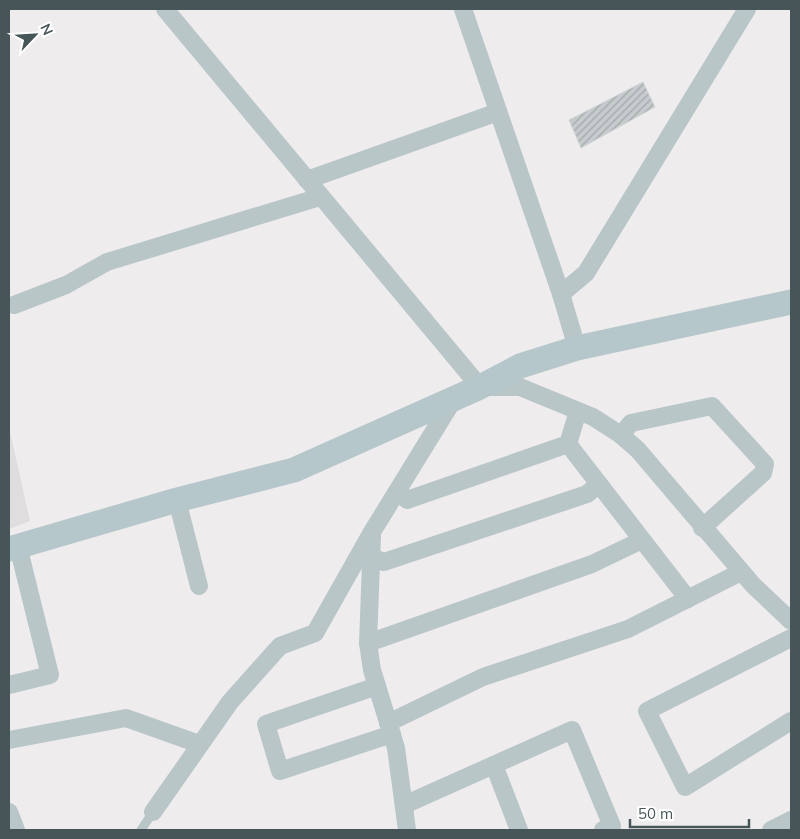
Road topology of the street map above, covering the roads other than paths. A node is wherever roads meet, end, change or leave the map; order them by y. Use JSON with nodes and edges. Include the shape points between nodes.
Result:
{"nodes":[{"id":1,"x":164,"y":9,"type":"edge"},
{"id":2,"x":463,"y":9,"type":"edge"},
{"id":3,"x":747,"y":9,"type":"edge"},
{"id":4,"x":498,"y":112,"type":"junction"},
{"id":5,"x":307,"y":180,"type":"junction"},
{"id":6,"x":320,"y":197,"type":"junction"},
{"id":7,"x":561,"y":294,"type":"junction"},
{"id":8,"x":791,"y":302,"type":"edge"},
{"id":9,"x":14,"y":305,"type":"dead end"},
{"id":10,"x":577,"y":348,"type":"junction"},
{"id":11,"x":480,"y":387,"type":"junction"},
{"id":12,"x":456,"y":396,"type":"junction"},
{"id":13,"x":578,"y":410,"type":"junction"},
{"id":14,"x":621,"y":434,"type":"junction"},
{"id":15,"x":568,"y":444,"type":"junction"},
{"id":16,"x":599,"y":484,"type":"junction"},
{"id":17,"x":398,"y":491,"type":"junction"},
{"id":18,"x":177,"y":500,"type":"junction"},
{"id":19,"x":702,"y":528,"type":"junction"},
{"id":20,"x":372,"y":532,"type":"junction"},
{"id":21,"x":642,"y":540,"type":"junction"},
{"id":22,"x":14,"y":547,"type":"edge"},
{"id":23,"x":371,"y":557,"type":"junction"},
{"id":24,"x":741,"y":572,"type":"junction"},
{"id":25,"x":199,"y":586,"type":"dead end"},
{"id":26,"x":688,"y":599,"type":"junction"},
{"id":27,"x":791,"y":621,"type":"edge"},
{"id":28,"x":791,"y":638,"type":"edge"},
{"id":29,"x":368,"y":643,"type":"junction"},
{"id":30,"x":9,"y":685,"type":"edge"},
{"id":31,"x":377,"y":686,"type":"junction"},
{"id":32,"x":791,"y":721,"type":"edge"},
{"id":33,"x":390,"y":729,"type":"junction"},
{"id":34,"x":9,"y":740,"type":"edge"},
{"id":35,"x":199,"y":744,"type":"junction"},
{"id":36,"x":494,"y":764,"type":"junction"},
{"id":37,"x":404,"y":805,"type":"junction"},
{"id":38,"x":9,"y":812,"type":"edge"},
{"id":39,"x":153,"y":812,"type":"joint"},
{"id":40,"x":791,"y":820,"type":"edge"},
{"id":41,"x":16,"y":830,"type":"edge"},
{"id":42,"x":140,"y":830,"type":"edge"},
{"id":43,"x":407,"y":830,"type":"edge"},
{"id":44,"x":519,"y":830,"type":"edge"},
{"id":45,"x":603,"y":830,"type":"edge"},
{"id":46,"x":771,"y":830,"type":"edge"}],
"edges":[{"from":1,"to":5,"type":"street"},
{"from":2,"to":4,"type":"street"},
{"from":3,"to":7,"type":"street","via":[[586,273]]},
{"from":4,"to":5,"type":"street"},
{"from":4,"to":7,"type":"street"},
{"from":5,"to":6,"type":"street"},
{"from":6,"to":9,"type":"street","via":[[107,262],[66,285]]},
{"from":6,"to":11,"type":"street"},
{"from":7,"to":10,"type":"street"},
{"from":8,"to":10,"type":"street"},
{"from":10,"to":11,"type":"street","via":[[520,366]]},
{"from":11,"to":12,"type":"street"},
{"from":11,"to":13,"type":"street","via":[[520,387]]},
{"from":12,"to":17,"type":"street"},
{"from":12,"to":18,"type":"street","via":[[294,470]]},
{"from":13,"to":14,"type":"street"},
{"from":13,"to":15,"type":"street"},
{"from":14,"to":19,"type":"street"},
{"from":14,"to":19,"type":"street","via":[[631,423],[712,406],[765,464],[763,473]]},
{"from":15,"to":16,"type":"street"},
{"from":15,"to":17,"type":"street","via":[[407,500]]},
{"from":16,"to":21,"type":"street"},
{"from":16,"to":23,"type":"street","via":[[587,494],[384,562]]},
{"from":17,"to":20,"type":"street"},
{"from":18,"to":22,"type":"street"},
{"from":18,"to":25,"type":"street"},
{"from":19,"to":24,"type":"street"},
{"from":20,"to":23,"type":"street"},
{"from":20,"to":35,"type":"street","via":[[315,633],[280,646],[230,702]]},
{"from":21,"to":26,"type":"street"},
{"from":21,"to":29,"type":"street","via":[[592,564]]},
{"from":22,"to":30,"type":"street","via":[[50,675]]},
{"from":23,"to":29,"type":"street"},
{"from":24,"to":26,"type":"street"},
{"from":24,"to":27,"type":"street"},
{"from":26,"to":33,"type":"street","via":[[628,630],[483,678]]},
{"from":28,"to":32,"type":"street","via":[[647,711],[685,787]]},
{"from":29,"to":31,"type":"street"},
{"from":31,"to":33,"type":"street"},
{"from":31,"to":33,"type":"street","via":[[266,724],[280,771]]},
{"from":33,"to":37,"type":"street"},
{"from":34,"to":35,"type":"street","via":[[126,718]]},
{"from":35,"to":39,"type":"street"},
{"from":36,"to":37,"type":"street"},
{"from":36,"to":44,"type":"street"},
{"from":36,"to":45,"type":"street","via":[[572,730],[612,826]]},
{"from":37,"to":43,"type":"street"},
{"from":38,"to":41,"type":"street"},
{"from":39,"to":42,"type":"lane"},
{"from":40,"to":46,"type":"street"}]}
